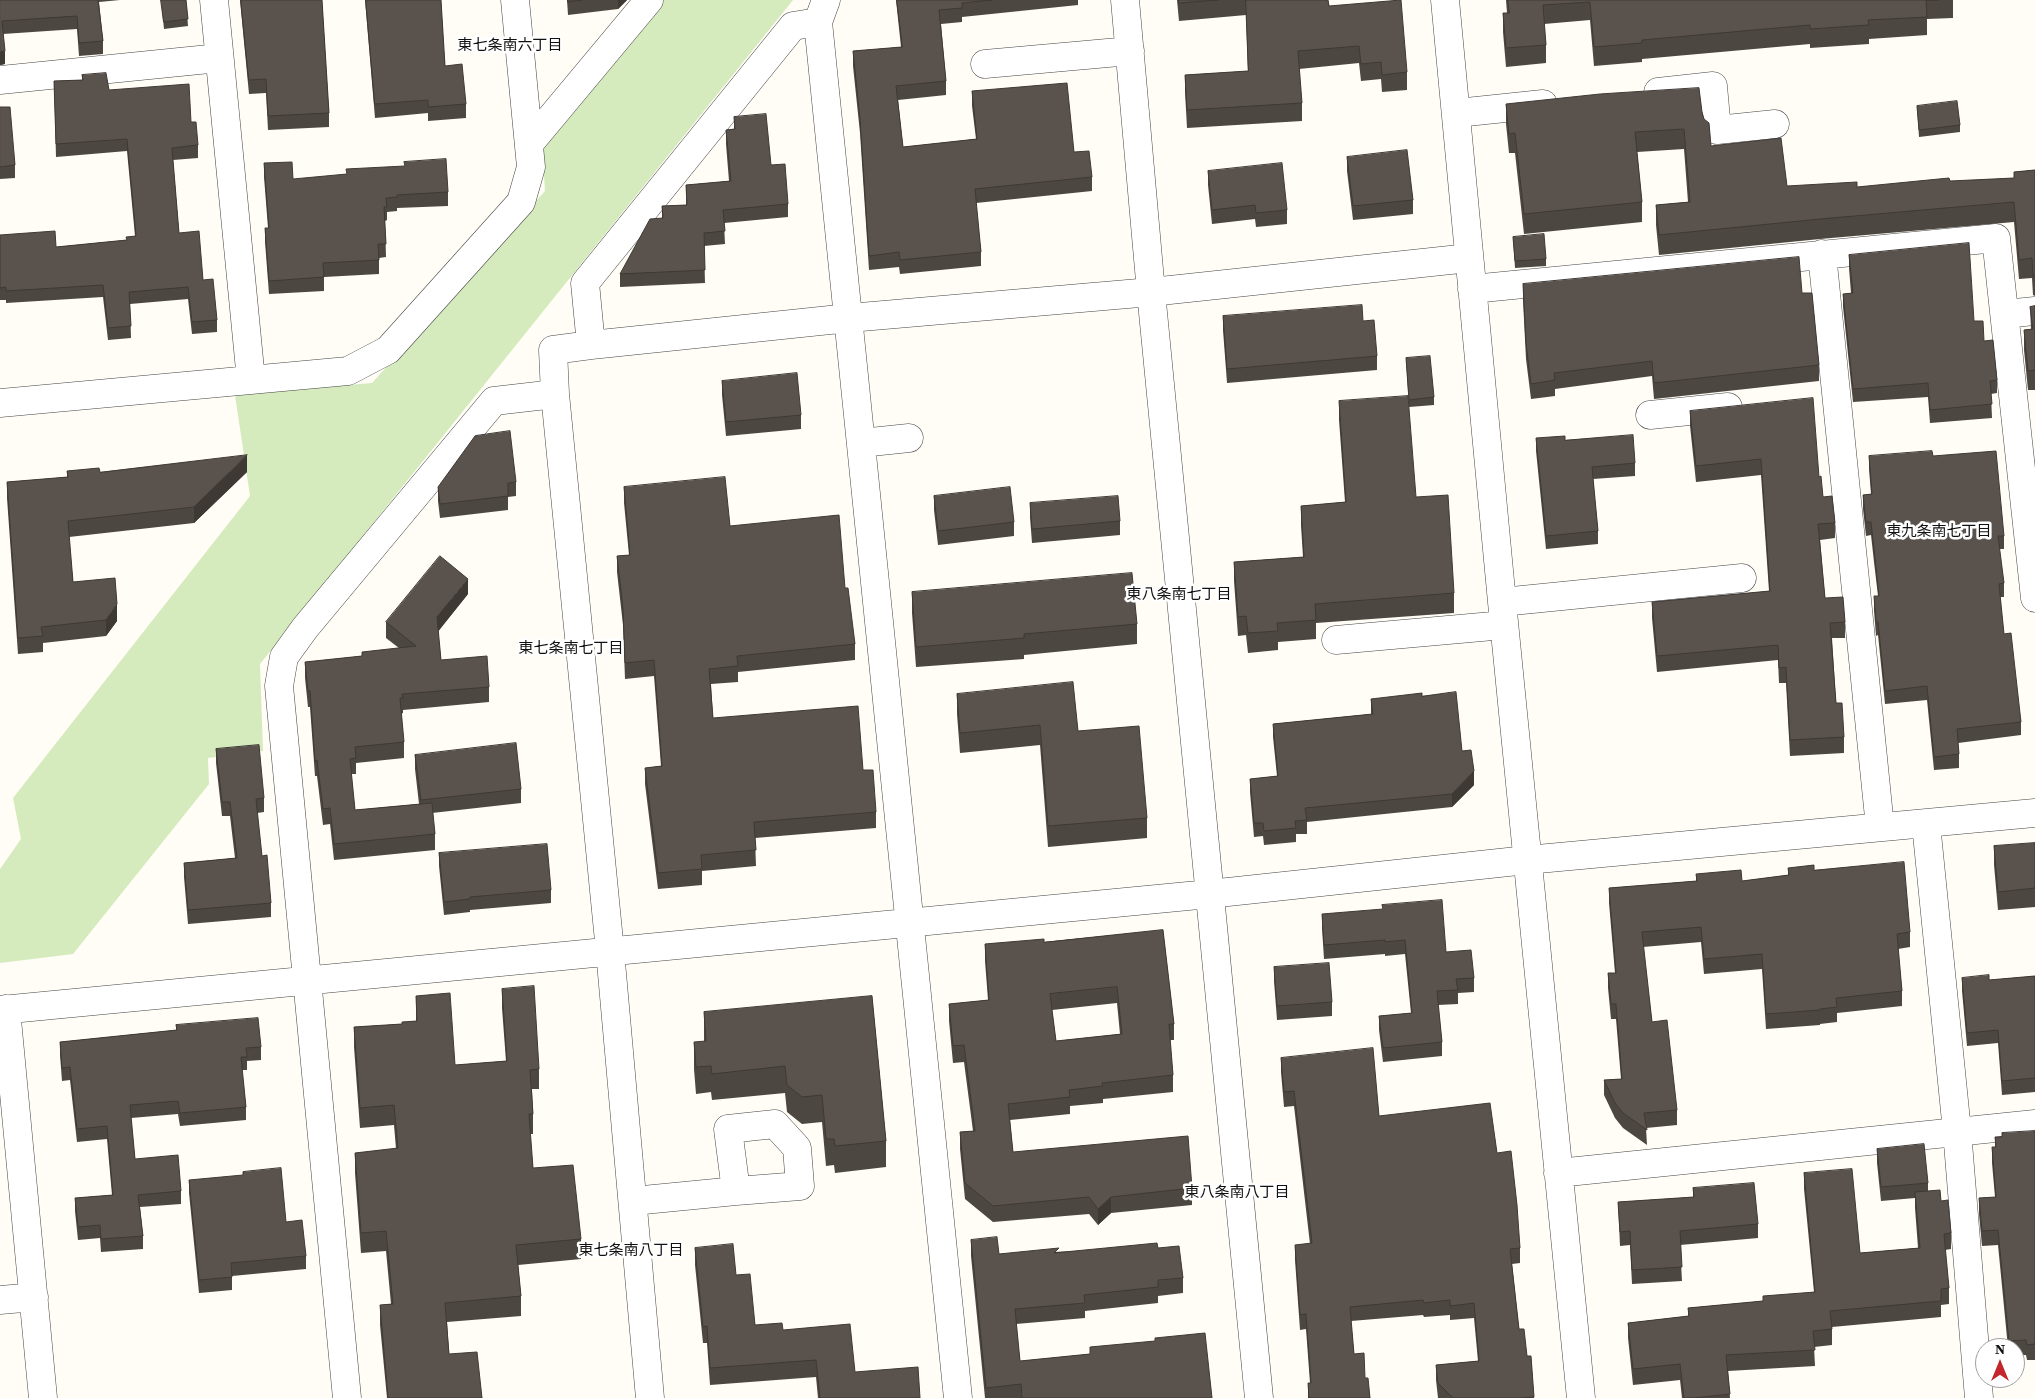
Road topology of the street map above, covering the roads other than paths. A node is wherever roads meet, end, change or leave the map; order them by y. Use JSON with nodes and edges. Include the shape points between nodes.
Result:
{"nodes":[{"id":1,"x":214,"y":0,"type":"edge"},
{"id":2,"x":515,"y":0,"type":"edge"},
{"id":3,"x":649,"y":0,"type":"edge"},
{"id":4,"x":1125,"y":0,"type":"edge"},
{"id":5,"x":1445,"y":0,"type":"edge"},
{"id":6,"x":822,"y":11,"type":"edge"},
{"id":7,"x":1130,"y":51,"type":"junction"},
{"id":8,"x":219,"y":58,"type":"junction"},
{"id":9,"x":984,"y":64,"type":"dead end"},
{"id":10,"x":0,"y":80,"type":"edge"},
{"id":11,"x":1634,"y":94,"type":"edge"},
{"id":12,"x":1565,"y":102,"type":"edge"},
{"id":13,"x":1457,"y":113,"type":"junction"},
{"id":14,"x":1775,"y":124,"type":"dead end"},
{"id":15,"x":529,"y":144,"type":"junction"},
{"id":16,"x":1822,"y":254,"type":"junction"},
{"id":17,"x":1470,"y":258,"type":"junction"},
{"id":18,"x":1472,"y":289,"type":"junction"},
{"id":19,"x":1151,"y":292,"type":"junction"},
{"id":20,"x":2035,"y":311,"type":"edge"},
{"id":21,"x":2005,"y":314,"type":"junction"},
{"id":22,"x":849,"y":318,"type":"junction"},
{"id":23,"x":591,"y":345,"type":"junction"},
{"id":24,"x":251,"y":380,"type":"junction"},
{"id":25,"x":555,"y":394,"type":"junction"},
{"id":26,"x":1836,"y":395,"type":"junction"},
{"id":27,"x":1807,"y":398,"type":"edge"},
{"id":28,"x":0,"y":403,"type":"edge"},
{"id":29,"x":1748,"y":405,"type":"edge"},
{"id":30,"x":1650,"y":416,"type":"dead end"},
{"id":31,"x":909,"y":438,"type":"dead end"},
{"id":32,"x":862,"y":442,"type":"junction"},
{"id":33,"x":1742,"y":578,"type":"dead end"},
{"id":34,"x":2035,"y":598,"type":"edge"},
{"id":35,"x":1503,"y":613,"type":"junction"},
{"id":36,"x":1336,"y":640,"type":"dead end"},
{"id":37,"x":2035,"y":813,"type":"edge"},
{"id":38,"x":1926,"y":824,"type":"junction"},
{"id":39,"x":1880,"y":827,"type":"junction"},
{"id":40,"x":1527,"y":860,"type":"junction"},
{"id":41,"x":1209,"y":894,"type":"junction"},
{"id":42,"x":910,"y":922,"type":"junction"},
{"id":43,"x":610,"y":951,"type":"junction"},
{"id":44,"x":306,"y":980,"type":"junction"},
{"id":45,"x":3,"y":1010,"type":"edge"},
{"id":46,"x":2035,"y":1124,"type":"edge"},
{"id":47,"x":1957,"y":1132,"type":"junction"},
{"id":48,"x":1558,"y":1173,"type":"junction"},
{"id":49,"x":736,"y":1191,"type":"dead end"},
{"id":50,"x":632,"y":1201,"type":"junction"},
{"id":51,"x":34,"y":1297,"type":"junction"},
{"id":52,"x":0,"y":1300,"type":"edge"},
{"id":53,"x":44,"y":1398,"type":"edge"},
{"id":54,"x":346,"y":1398,"type":"edge"},
{"id":55,"x":650,"y":1398,"type":"edge"},
{"id":56,"x":958,"y":1398,"type":"edge"},
{"id":57,"x":1259,"y":1398,"type":"edge"},
{"id":58,"x":1581,"y":1398,"type":"edge"},
{"id":59,"x":1979,"y":1398,"type":"edge"}],
"edges":[{"from":1,"to":8,"type":"street"},
{"from":2,"to":15,"type":"street"},
{"from":3,"to":15,"type":"street"},
{"from":4,"to":7,"type":"street"},
{"from":5,"to":13,"type":"street"},
{"from":6,"to":22,"type":"street"},
{"from":6,"to":23,"type":"street","via":[[794,26],[585,283]]},
{"from":7,"to":9,"type":"street"},
{"from":7,"to":19,"type":"street"},
{"from":8,"to":10,"type":"street"},
{"from":8,"to":24,"type":"street"},
{"from":11,"to":14,"type":"street","via":[[1713,86],[1718,130]]},
{"from":12,"to":13,"type":"street"},
{"from":13,"to":17,"type":"street"},
{"from":15,"to":24,"type":"street","via":[[531,167],[521,202],[388,350],[348,371]]},
{"from":16,"to":18,"type":"street"},
{"from":16,"to":21,"type":"street","via":[[1996,238]]},
{"from":16,"to":26,"type":"street"},
{"from":17,"to":18,"type":"street"},
{"from":17,"to":19,"type":"street"},
{"from":18,"to":35,"type":"street"},
{"from":19,"to":22,"type":"street"},
{"from":19,"to":41,"type":"street"},
{"from":20,"to":21,"type":"street"},
{"from":21,"to":34,"type":"street"},
{"from":22,"to":23,"type":"street"},
{"from":22,"to":32,"type":"street"},
{"from":23,"to":25,"type":"street","via":[[553,350]]},
{"from":24,"to":28,"type":"street"},
{"from":25,"to":43,"type":"street"},
{"from":25,"to":44,"type":"street","via":[[494,401],[284,657],[280,686]]},
{"from":26,"to":27,"type":"street"},
{"from":26,"to":39,"type":"street"},
{"from":29,"to":30,"type":"street"},
{"from":31,"to":32,"type":"street"},
{"from":32,"to":42,"type":"street"},
{"from":33,"to":35,"type":"street"},
{"from":35,"to":36,"type":"street"},
{"from":35,"to":40,"type":"street"},
{"from":37,"to":38,"type":"street"},
{"from":38,"to":39,"type":"street"},
{"from":38,"to":47,"type":"street"},
{"from":39,"to":40,"type":"street"},
{"from":40,"to":41,"type":"street"},
{"from":40,"to":48,"type":"street"},
{"from":41,"to":42,"type":"street"},
{"from":41,"to":57,"type":"street"},
{"from":42,"to":43,"type":"street"},
{"from":42,"to":56,"type":"street"},
{"from":43,"to":44,"type":"street"},
{"from":43,"to":50,"type":"street"},
{"from":44,"to":45,"type":"street"},
{"from":44,"to":54,"type":"street"},
{"from":45,"to":51,"type":"street"},
{"from":46,"to":47,"type":"street"},
{"from":47,"to":48,"type":"street"},
{"from":47,"to":59,"type":"street"},
{"from":48,"to":58,"type":"street"},
{"from":49,"to":50,"type":"street"},
{"from":50,"to":55,"type":"street"},
{"from":51,"to":52,"type":"street"},
{"from":51,"to":53,"type":"street"}]}
